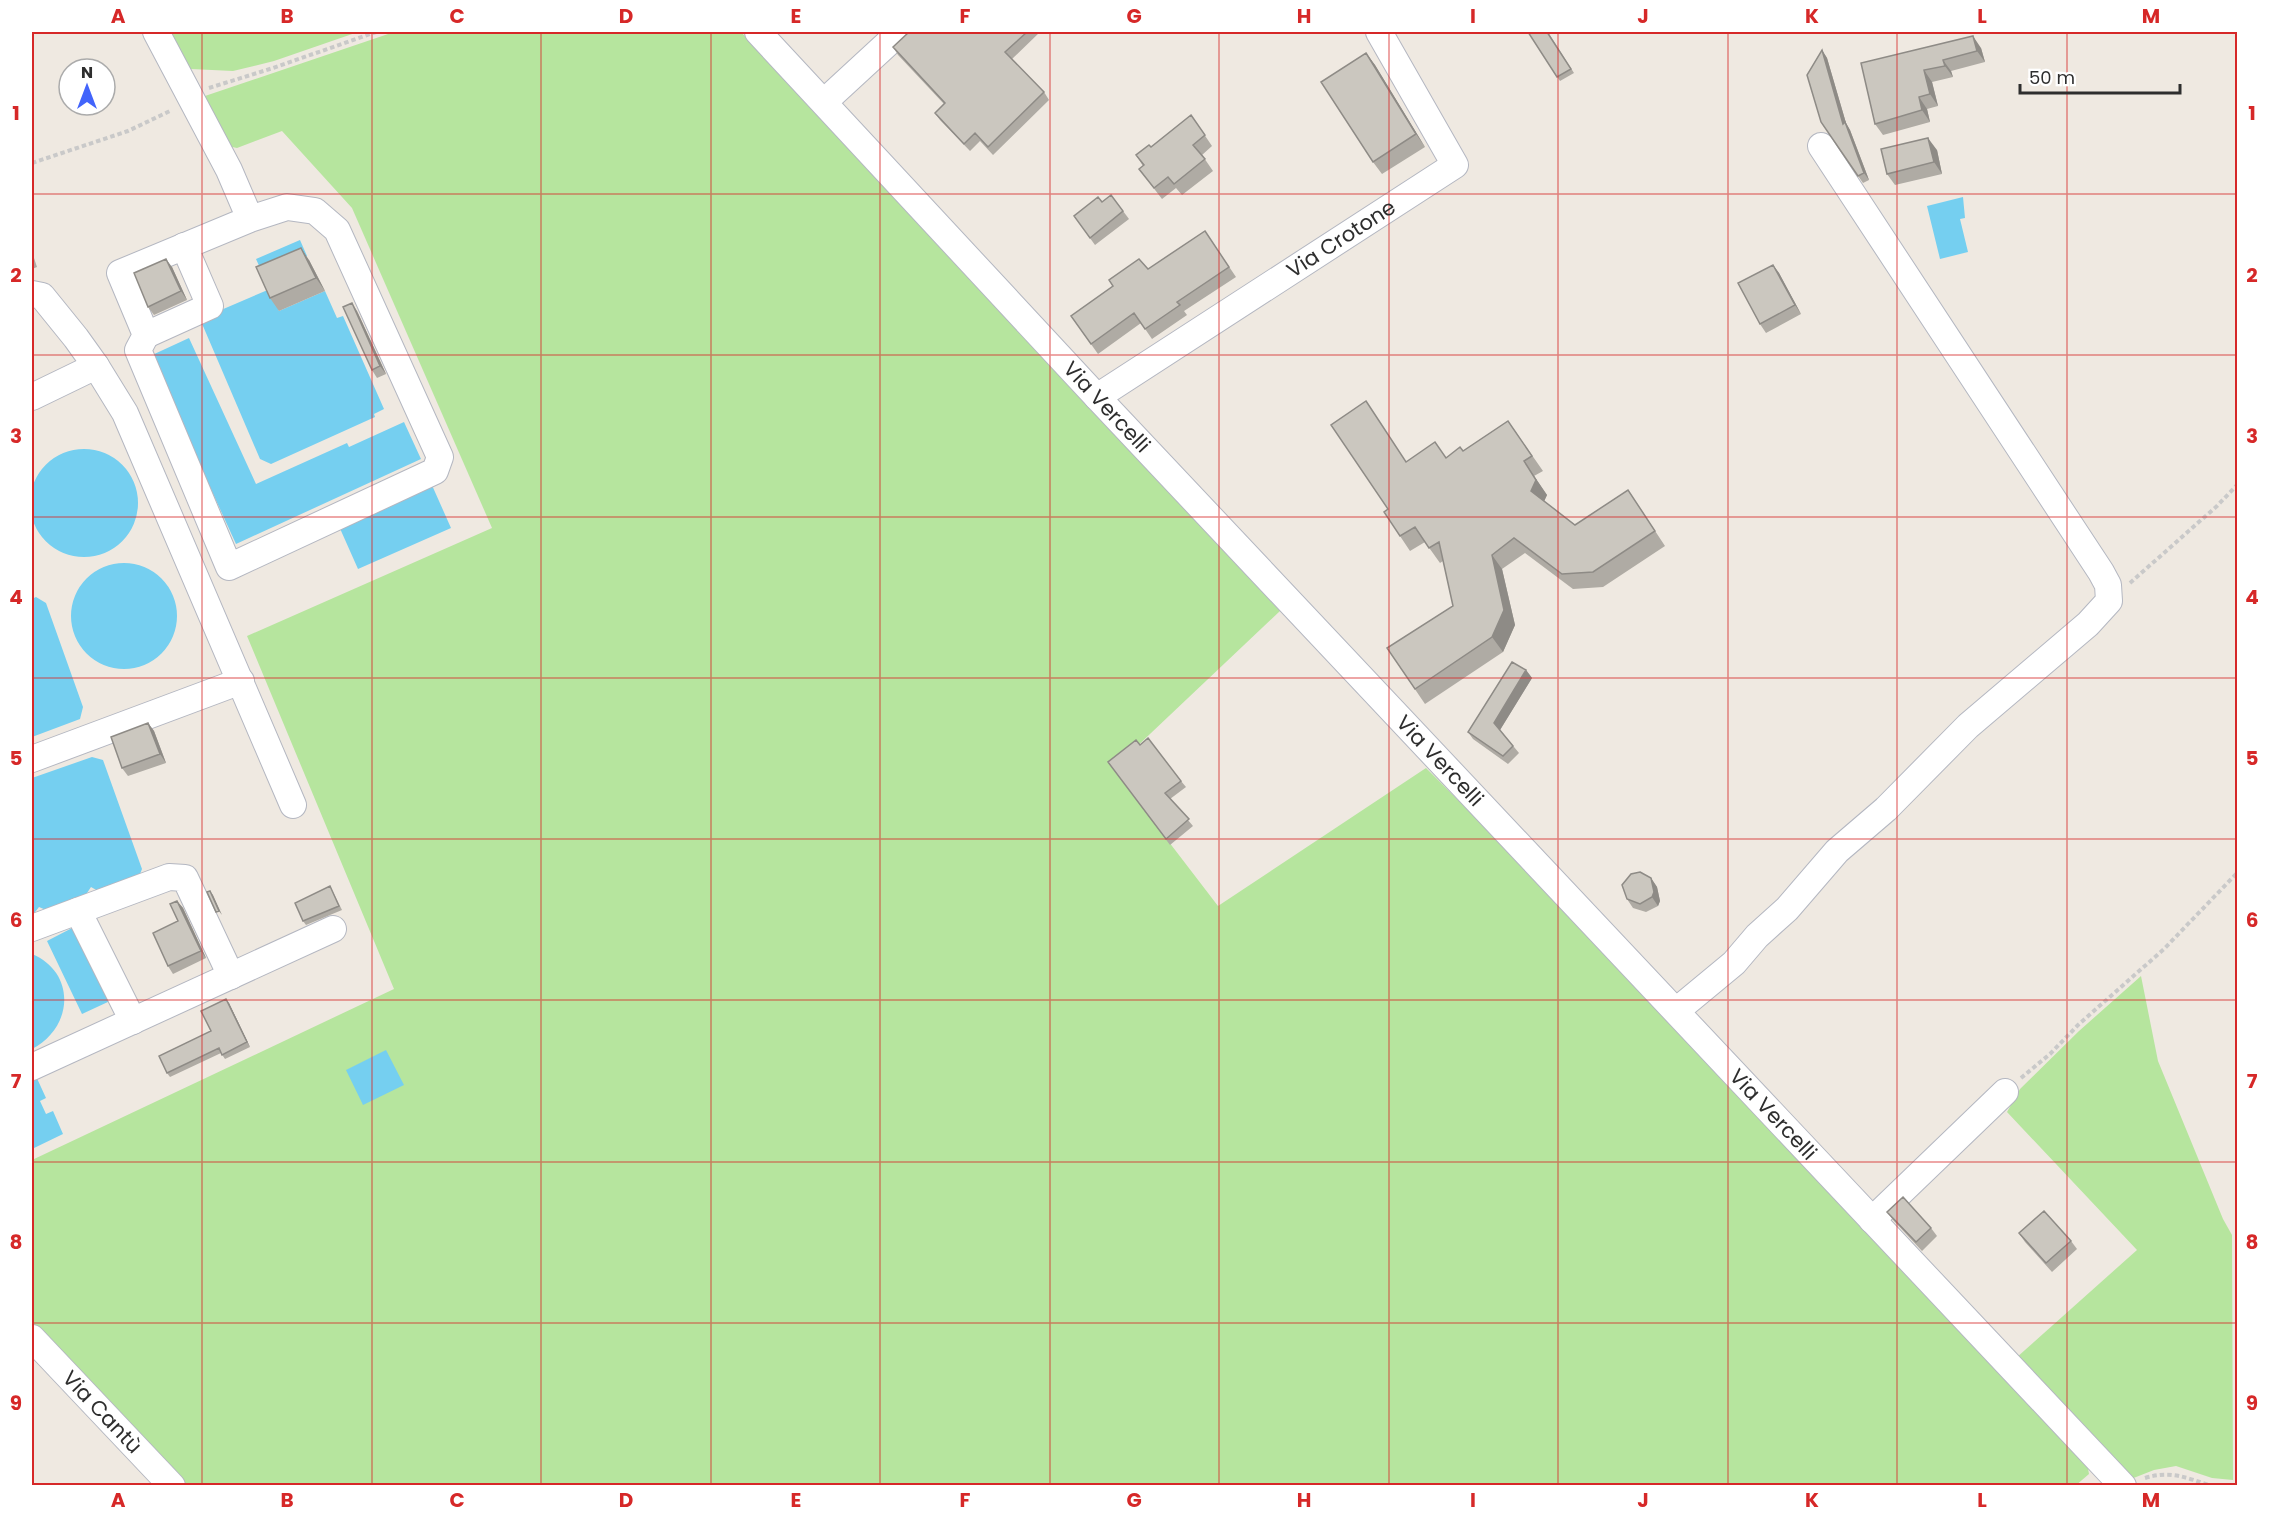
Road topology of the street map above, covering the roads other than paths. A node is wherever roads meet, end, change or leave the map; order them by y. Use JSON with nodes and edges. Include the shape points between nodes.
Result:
{"nodes":[{"id":1,"x":156,"y":32,"type":"edge"},
{"id":2,"x":758,"y":32,"type":"edge"},
{"id":3,"x":900,"y":32,"type":"edge"},
{"id":4,"x":1378,"y":32,"type":"edge"},
{"id":5,"x":824,"y":102,"type":"junction"},
{"id":6,"x":1821,"y":146,"type":"dead end"},
{"id":7,"x":250,"y":219,"type":"junction"},
{"id":8,"x":184,"y":246,"type":"junction"},
{"id":9,"x":32,"y":294,"type":"edge"},
{"id":10,"x":146,"y":335,"type":"junction"},
{"id":11,"x":96,"y":366,"type":"junction"},
{"id":12,"x":32,"y":397,"type":"edge"},
{"id":13,"x":1097,"y":397,"type":"junction"},
{"id":14,"x":241,"y":681,"type":"junction"},
{"id":15,"x":32,"y":759,"type":"edge"},
{"id":16,"x":293,"y":805,"type":"dead end"},
{"id":17,"x":78,"y":911,"type":"junction"},
{"id":18,"x":32,"y":928,"type":"edge"},
{"id":19,"x":333,"y":929,"type":"dead end"},
{"id":20,"x":231,"y":976,"type":"junction"},
{"id":21,"x":1676,"y":1011,"type":"junction"},
{"id":22,"x":133,"y":1021,"type":"junction"},
{"id":23,"x":32,"y":1067,"type":"edge"},
{"id":24,"x":2005,"y":1092,"type":"road end"},
{"id":25,"x":1872,"y":1220,"type":"junction"},
{"id":26,"x":32,"y":1338,"type":"edge"},
{"id":27,"x":2119,"y":1483,"type":"edge"},
{"id":28,"x":172,"y":1485,"type":"edge"}],
"edges":[{"from":1,"to":7,"type":"street","via":[[229,170]]},
{"from":2,"to":5,"type":"street","name":"Via Vercelli"},
{"from":3,"to":5,"type":"street"},
{"from":4,"to":13,"type":"street","name":"Via Crotone","via":[[1455,165]]},
{"from":5,"to":13,"type":"street","name":"Via Vercelli"},
{"from":6,"to":21,"type":"street","via":[[2101,572],[2108,585],[2109,601],[2088,624],[1968,726],[1886,809],[1837,851],[1734,963]]},
{"from":7,"to":8,"type":"street"},
{"from":7,"to":10,"type":"street","via":[[287,207],[315,211],[337,230],[440,457],[435,471],[229,567],[138,350]]},
{"from":8,"to":10,"type":"street","via":[[210,306]]},
{"from":8,"to":10,"type":"street","via":[[120,273]]},
{"from":9,"to":11,"type":"street","via":[[42,296]]},
{"from":11,"to":12,"type":"street"},
{"from":11,"to":14,"type":"street","via":[[125,413]]},
{"from":13,"to":21,"type":"street","name":"Via Vercelli"},
{"from":14,"to":15,"type":"street"},
{"from":14,"to":16,"type":"street"},
{"from":17,"to":18,"type":"street"},
{"from":17,"to":20,"type":"street","via":[[169,877],[185,878]]},
{"from":17,"to":22,"type":"street"},
{"from":19,"to":20,"type":"street"},
{"from":20,"to":22,"type":"street"},
{"from":21,"to":25,"type":"street","name":"Via Vercelli"},
{"from":22,"to":23,"type":"street"},
{"from":24,"to":25,"type":"street"},
{"from":25,"to":27,"type":"street","name":"Via Vercelli"},
{"from":26,"to":28,"type":"street","name":"Via Cantù"}]}
